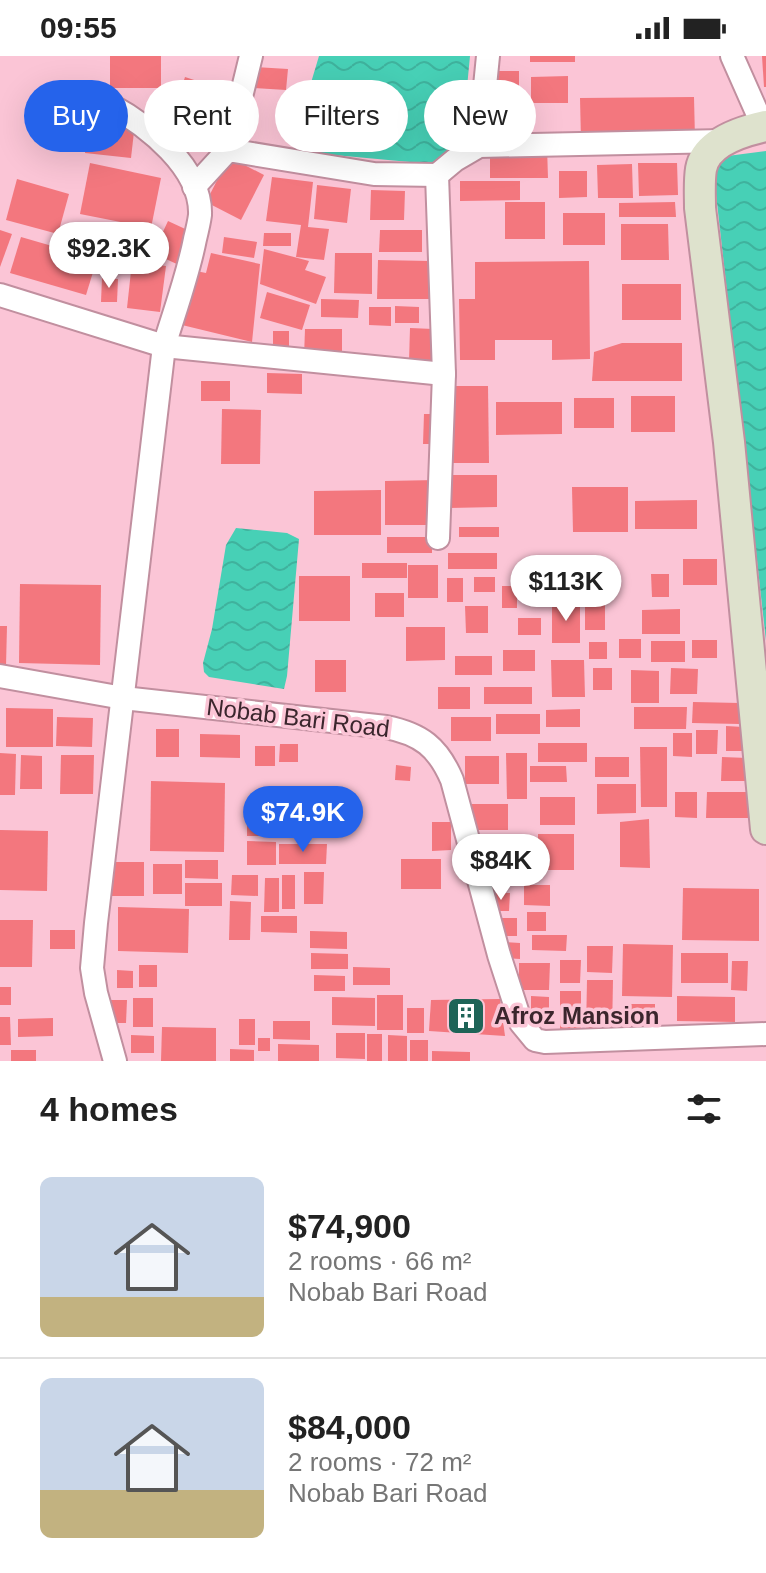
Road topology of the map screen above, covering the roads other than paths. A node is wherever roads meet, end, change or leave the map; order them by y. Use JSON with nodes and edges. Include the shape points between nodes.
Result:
{"nodes":[{"id":1,"x":251,"y":56,"type":"edge"},
{"id":2,"x":488,"y":56,"type":"edge"},
{"id":3,"x":732,"y":56,"type":"edge"},
{"id":4,"x":245,"y":80,"type":"edge"},
{"id":5,"x":486,"y":80,"type":"edge"},
{"id":6,"x":128,"y":114,"type":"edge"},
{"id":7,"x":764,"y":126,"type":"edge"},
{"id":8,"x":723,"y":141,"type":"junction"},
{"id":9,"x":536,"y":145,"type":"edge"},
{"id":10,"x":226,"y":152,"type":"edge"},
{"id":11,"x":240,"y":152,"type":"edge"},
{"id":12,"x":469,"y":152,"type":"edge"},
{"id":13,"x":437,"y":175,"type":"junction"},
{"id":14,"x":194,"y":187,"type":"junction"},
{"id":15,"x":0,"y":295,"type":"edge"},
{"id":16,"x":164,"y":346,"type":"junction"},
{"id":17,"x":444,"y":374,"type":"junction"},
{"id":18,"x":438,"y":538,"type":"dead end"},
{"id":19,"x":0,"y":676,"type":"edge"},
{"id":20,"x":123,"y":698,"type":"junction"},
{"id":21,"x":766,"y":829,"type":"edge"},
{"id":22,"x":766,"y":1034,"type":"edge"},
{"id":23,"x":115,"y":1061,"type":"edge"}],
"edges":[{"from":1,"to":4,"type":"street"},
{"from":2,"to":5,"type":"street"},
{"from":3,"to":7,"type":"street"},
{"from":6,"to":14,"type":"street","via":[[166,145]]},
{"from":7,"to":8,"type":"street"},
{"from":8,"to":9,"type":"street"},
{"from":8,"to":21,"type":"street","via":[[704,158],[700,208],[729,442]]},
{"from":10,"to":14,"type":"street"},
{"from":11,"to":13,"type":"street","via":[[374,174]]},
{"from":12,"to":13,"type":"street"},
{"from":13,"to":17,"type":"street"},
{"from":14,"to":16,"type":"street","via":[[200,213],[192,258]]},
{"from":15,"to":16,"type":"street"},
{"from":16,"to":17,"type":"street"},
{"from":16,"to":20,"type":"street"},
{"from":17,"to":18,"type":"street"},
{"from":19,"to":20,"type":"street","name":"Nobab Bari Road"},
{"from":20,"to":22,"type":"street","name":"Nobab Bari Road","via":[[386,727],[408,731],[428,743],[452,780],[499,955],[521,1023],[535,1040]]},
{"from":20,"to":23,"type":"street","via":[[92,968]]}]}
